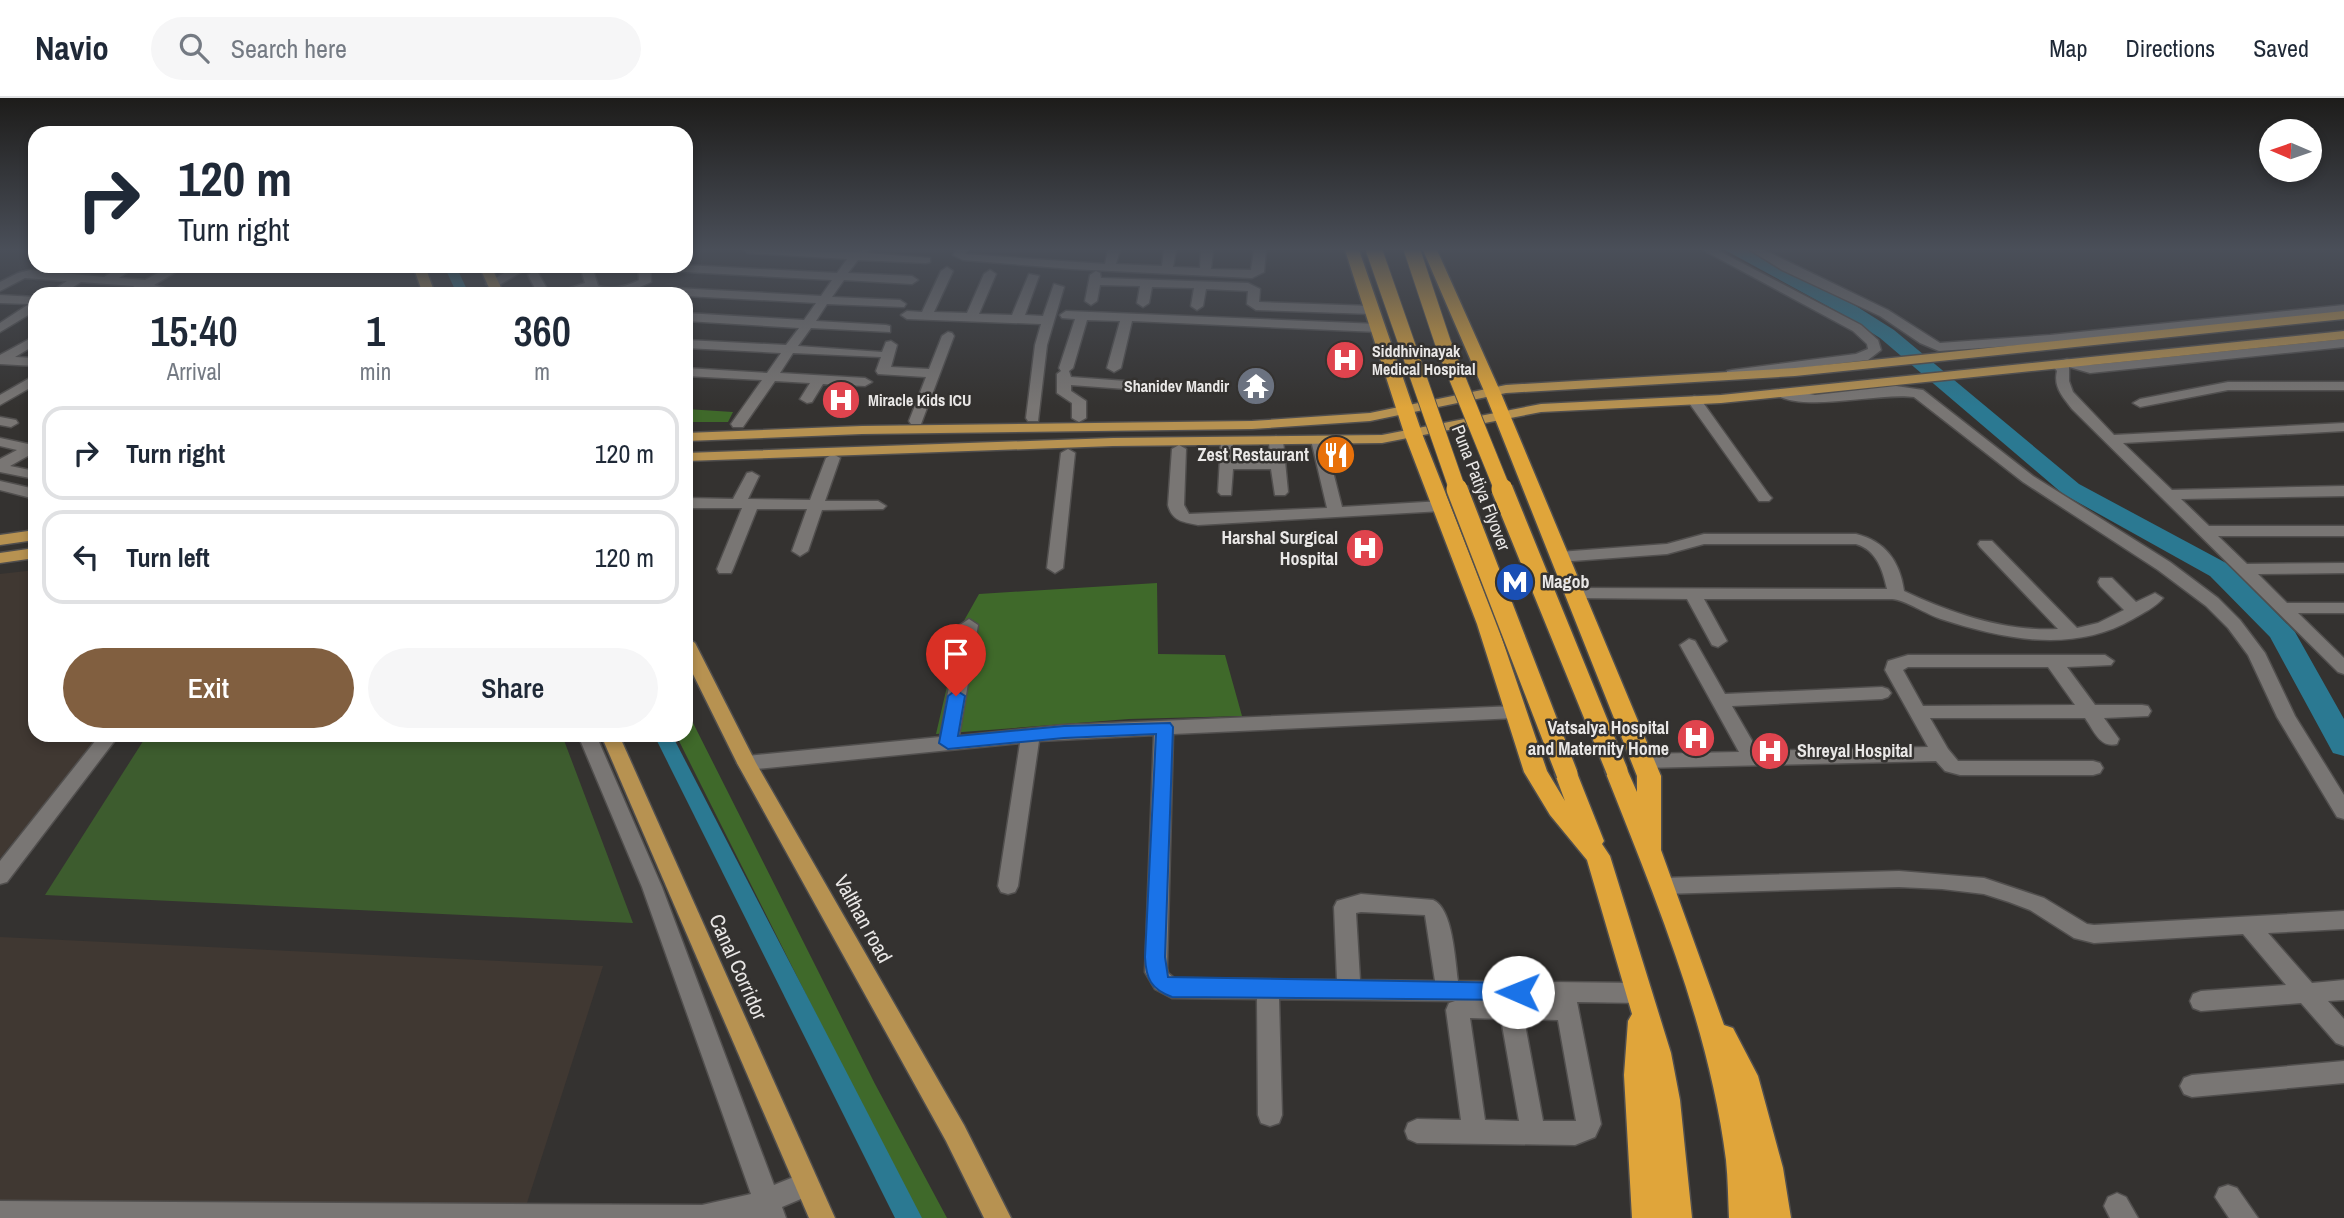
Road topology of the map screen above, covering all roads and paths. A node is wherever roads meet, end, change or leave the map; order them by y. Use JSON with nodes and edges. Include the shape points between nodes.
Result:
{"nodes":[{"id":1,"x":822,"y":302,"type":"edge"},
{"id":2,"x":842,"y":302,"type":"edge"},
{"id":3,"x":932,"y":302,"type":"edge"},
{"id":4,"x":978,"y":302,"type":"edge"},
{"id":5,"x":1023,"y":302,"type":"edge"},
{"id":6,"x":1053,"y":302,"type":"edge"},
{"id":7,"x":1198,"y":302,"type":"edge"},
{"id":8,"x":1253,"y":302,"type":"edge"},
{"id":9,"x":1369,"y":302,"type":"edge"},
{"id":10,"x":1392,"y":302,"type":"edge"},
{"id":11,"x":1429,"y":302,"type":"edge"},
{"id":12,"x":1453,"y":302,"type":"edge"},
{"id":13,"x":1808,"y":302,"type":"edge"},
{"id":14,"x":1862,"y":302,"type":"edge"},
{"id":15,"x":1197,"y":306,"type":"dead end"},
{"id":16,"x":28,"y":308,"type":"edge"},
{"id":17,"x":2344,"y":309,"type":"edge"},
{"id":18,"x":1066,"y":315,"type":"dead end"},
{"id":19,"x":1082,"y":315,"type":"junction"},
{"id":20,"x":2344,"y":315,"type":"edge"},
{"id":21,"x":926,"y":316,"type":"junction"},
{"id":22,"x":693,"y":317,"type":"edge"},
{"id":23,"x":971,"y":317,"type":"junction"},
{"id":24,"x":1127,"y":318,"type":"junction"},
{"id":25,"x":1017,"y":319,"type":"junction"},
{"id":26,"x":1375,"y":319,"type":"junction"},
{"id":27,"x":1047,"y":320,"type":"junction"},
{"id":28,"x":4,"y":323,"type":"edge"},
{"id":29,"x":807,"y":324,"type":"junction"},
{"id":30,"x":886,"y":329,"type":"dead end"},
{"id":31,"x":2344,"y":335,"type":"edge"},
{"id":32,"x":948,"y":336,"type":"dead end"},
{"id":33,"x":2344,"y":343,"type":"edge"},
{"id":34,"x":28,"y":344,"type":"edge"},
{"id":35,"x":693,"y":344,"type":"edge"},
{"id":36,"x":891,"y":345,"type":"dead end"},
{"id":37,"x":789,"y":350,"type":"junction"},
{"id":38,"x":877,"y":354,"type":"dead end"},
{"id":39,"x":28,"y":355,"type":"edge"},
{"id":40,"x":3,"y":356,"type":"edge"},
{"id":41,"x":28,"y":361,"type":"edge"},
{"id":42,"x":2062,"y":364,"type":"junction"},
{"id":43,"x":1114,"y":368,"type":"dead end"},
{"id":44,"x":693,"y":372,"type":"edge"},
{"id":45,"x":934,"y":373,"type":"junction"},
{"id":46,"x":1065,"y":374,"type":"junction"},
{"id":47,"x":771,"y":377,"type":"junction"},
{"id":48,"x":1710,"y":377,"type":"junction"},
{"id":49,"x":819,"y":379,"type":"junction"},
{"id":50,"x":865,"y":382,"type":"dead end"},
{"id":51,"x":28,"y":383,"type":"edge"},
{"id":52,"x":2326,"y":385,"type":"junction"},
{"id":53,"x":2344,"y":386,"type":"edge"},
{"id":54,"x":1153,"y":387,"type":"dead end"},
{"id":55,"x":1492,"y":391,"type":"junction"},
{"id":56,"x":1781,"y":393,"type":"junction"},
{"id":57,"x":2344,"y":398,"type":"edge"},
{"id":58,"x":2,"y":399,"type":"edge"},
{"id":59,"x":807,"y":399,"type":"dead end"},
{"id":60,"x":1694,"y":400,"type":"junction"},
{"id":61,"x":2140,"y":403,"type":"dead end"},
{"id":62,"x":1406,"y":411,"type":"junction"},
{"id":63,"x":1502,"y":415,"type":"junction"},
{"id":64,"x":1033,"y":418,"type":"junction"},
{"id":65,"x":1079,"y":418,"type":"junction"},
{"id":66,"x":916,"y":421,"type":"junction"},
{"id":67,"x":738,"y":424,"type":"junction"},
{"id":68,"x":693,"y":425,"type":"edge"},
{"id":69,"x":1252,"y":425,"type":"junction"},
{"id":70,"x":2326,"y":428,"type":"junction"},
{"id":71,"x":2344,"y":428,"type":"edge"},
{"id":72,"x":1112,"y":435,"type":"junction"},
{"id":73,"x":1414,"y":436,"type":"junction"},
{"id":74,"x":693,"y":437,"type":"edge"},
{"id":75,"x":2110,"y":439,"type":"junction"},
{"id":76,"x":1249,"y":440,"type":"junction"},
{"id":77,"x":1276,"y":440,"type":"junction"},
{"id":78,"x":1318,"y":440,"type":"junction"},
{"id":79,"x":0,"y":442,"type":"edge"},
{"id":80,"x":2344,"y":442,"type":"edge"},
{"id":81,"x":1226,"y":443,"type":"junction"},
{"id":82,"x":28,"y":447,"type":"edge"},
{"id":83,"x":1179,"y":449,"type":"junction"},
{"id":84,"x":28,"y":451,"type":"edge"},
{"id":85,"x":1068,"y":453,"type":"junction"},
{"id":86,"x":833,"y":457,"type":"junction"},
{"id":87,"x":693,"y":459,"type":"edge"},
{"id":88,"x":693,"y":459,"type":"edge"},
{"id":89,"x":1226,"y":465,"type":"junction"},
{"id":90,"x":1278,"y":465,"type":"junction"},
{"id":91,"x":0,"y":467,"type":"edge"},
{"id":92,"x":28,"y":473,"type":"edge"},
{"id":93,"x":752,"y":476,"type":"dead end"},
{"id":94,"x":0,"y":485,"type":"edge"},
{"id":95,"x":28,"y":490,"type":"edge"},
{"id":96,"x":2344,"y":491,"type":"edge"},
{"id":97,"x":1226,"y":492,"type":"dead end"},
{"id":98,"x":1280,"y":492,"type":"dead end"},
{"id":99,"x":2168,"y":495,"type":"junction"},
{"id":100,"x":1764,"y":498,"type":"dead end"},
{"id":101,"x":693,"y":503,"type":"edge"},
{"id":102,"x":745,"y":504,"type":"junction"},
{"id":103,"x":818,"y":505,"type":"junction"},
{"id":104,"x":877,"y":506,"type":"dead end"},
{"id":105,"x":1442,"y":506,"type":"junction"},
{"id":106,"x":1336,"y":512,"type":"junction"},
{"id":107,"x":28,"y":527,"type":"edge"},
{"id":108,"x":0,"y":531,"type":"edge"},
{"id":109,"x":2205,"y":531,"type":"junction"},
{"id":110,"x":2344,"y":531,"type":"edge"},
{"id":111,"x":28,"y":536,"type":"edge"},
{"id":112,"x":0,"y":540,"type":"edge"},
{"id":113,"x":1986,"y":544,"type":"dead end"},
{"id":114,"x":800,"y":551,"type":"dead end"},
{"id":115,"x":28,"y":554,"type":"edge"},
{"id":116,"x":1559,"y":556,"type":"junction"},
{"id":117,"x":0,"y":558,"type":"edge"},
{"id":118,"x":28,"y":567,"type":"edge"},
{"id":119,"x":1055,"y":568,"type":"dead end"},
{"id":120,"x":2344,"y":568,"type":"edge"},
{"id":121,"x":725,"y":569,"type":"dead end"},
{"id":122,"x":2244,"y":569,"type":"junction"},
{"id":123,"x":0,"y":570,"type":"edge"},
{"id":124,"x":2106,"y":582,"type":"dead end"},
{"id":125,"x":1575,"y":593,"type":"junction"},
{"id":126,"x":1895,"y":593,"type":"junction"},
{"id":127,"x":1693,"y":594,"type":"junction"},
{"id":128,"x":2155,"y":598,"type":"dead end"},
{"id":129,"x":2284,"y":608,"type":"junction"},
{"id":130,"x":2344,"y":608,"type":"edge"},
{"id":131,"x":2135,"y":611,"type":"junction"},
{"id":132,"x":969,"y":625,"type":"dead end"},
{"id":133,"x":2072,"y":633,"type":"junction"},
{"id":134,"x":1718,"y":641,"type":"dead end"},
{"id":135,"x":1689,"y":645,"type":"dead end"},
{"id":136,"x":2335,"y":651,"type":"edge"},
{"id":137,"x":693,"y":657,"type":"edge"},
{"id":138,"x":2053,"y":661,"type":"junction"},
{"id":139,"x":2105,"y":661,"type":"dead end"},
{"id":140,"x":2344,"y":668,"type":"edge"},
{"id":141,"x":1882,"y":693,"type":"dead end"},
{"id":142,"x":1720,"y":701,"type":"junction"},
{"id":143,"x":2090,"y":711,"type":"junction"},
{"id":144,"x":2142,"y":711,"type":"dead end"},
{"id":145,"x":1516,"y":712,"type":"junction"},
{"id":146,"x":1919,"y":712,"type":"junction"},
{"id":147,"x":1164,"y":727,"type":"junction"},
{"id":148,"x":1031,"y":735,"type":"junction"},
{"id":149,"x":2110,"y":739,"type":"dead end"},
{"id":150,"x":105,"y":742,"type":"edge"},
{"id":151,"x":590,"y":742,"type":"edge"},
{"id":152,"x":613,"y":742,"type":"edge"},
{"id":153,"x":948,"y":743,"type":"junction"},
{"id":154,"x":1941,"y":754,"type":"junction"},
{"id":155,"x":1752,"y":758,"type":"junction"},
{"id":156,"x":1643,"y":761,"type":"junction"},
{"id":157,"x":747,"y":763,"type":"junction"},
{"id":158,"x":2093,"y":768,"type":"dead end"},
{"id":159,"x":2344,"y":812,"type":"edge"},
{"id":160,"x":1649,"y":850,"type":"junction"},
{"id":161,"x":1598,"y":856,"type":"junction"},
{"id":162,"x":0,"y":876,"type":"edge"},
{"id":163,"x":1662,"y":886,"type":"junction"},
{"id":164,"x":1009,"y":887,"type":"dead end"},
{"id":165,"x":2344,"y":920,"type":"edge"},
{"id":166,"x":2248,"y":925,"type":"junction"},
{"id":167,"x":1268,"y":989,"type":"junction"},
{"id":168,"x":1349,"y":990,"type":"junction"},
{"id":169,"x":2344,"y":990,"type":"edge"},
{"id":170,"x":1448,"y":991,"type":"junction"},
{"id":171,"x":2306,"y":992,"type":"junction"},
{"id":172,"x":1642,"y":998,"type":"junction"},
{"id":173,"x":1566,"y":1001,"type":"junction"},
{"id":174,"x":2201,"y":1001,"type":"dead end"},
{"id":175,"x":1703,"y":1002,"type":"junction"},
{"id":176,"x":1511,"y":1009,"type":"junction"},
{"id":177,"x":2344,"y":1036,"type":"edge"},
{"id":178,"x":2344,"y":1072,"type":"edge"},
{"id":179,"x":2192,"y":1086,"type":"dead end"},
{"id":180,"x":1270,"y":1115,"type":"dead end"},
{"id":181,"x":1418,"y":1131,"type":"dead end"},
{"id":182,"x":1475,"y":1132,"type":"junction"},
{"id":183,"x":1533,"y":1132,"type":"junction"},
{"id":184,"x":806,"y":1184,"type":"junction"},
{"id":185,"x":2228,"y":1197,"type":"dead end"},
{"id":186,"x":769,"y":1210,"type":"edge"},
{"id":187,"x":0,"y":1214,"type":"edge"},
{"id":188,"x":822,"y":1218,"type":"edge"},
{"id":189,"x":998,"y":1218,"type":"edge"},
{"id":190,"x":1648,"y":1218,"type":"edge"},
{"id":191,"x":1676,"y":1218,"type":"edge"},
{"id":192,"x":1745,"y":1218,"type":"edge"},
{"id":193,"x":1775,"y":1218,"type":"edge"},
{"id":194,"x":2245,"y":1218,"type":"edge"}],
"edges":[{"from":1,"to":29,"type":"street"},
{"from":2,"to":21,"type":"street"},
{"from":3,"to":21,"type":"street"},
{"from":4,"to":23,"type":"street"},
{"from":5,"to":25,"type":"street"},
{"from":6,"to":27,"type":"street"},
{"from":7,"to":15,"type":"street"},
{"from":8,"to":26,"type":"street"},
{"from":9,"to":26,"type":"highway"},
{"from":10,"to":161,"type":"highway","name":"Puna Patiya Flyover","bridge":true,"via":[[1441,447]]},
{"from":11,"to":160,"type":"highway","name":"Puna Patiya Flyover","bridge":true},
{"from":12,"to":55,"type":"highway"},
{"from":13,"to":48,"type":"street","via":[[1857,328],[1875,350],[1856,358]]},
{"from":14,"to":17,"type":"street","via":[[1924,341],[1940,346]]},
{"from":16,"to":28,"type":"street"},
{"from":18,"to":19,"type":"street"},
{"from":19,"to":24,"type":"street"},
{"from":19,"to":46,"type":"street"},
{"from":20,"to":48,"type":"main road"},
{"from":21,"to":23,"type":"street"},
{"from":22,"to":29,"type":"street"},
{"from":23,"to":25,"type":"street"},
{"from":24,"to":26,"type":"street"},
{"from":24,"to":43,"type":"street"},
{"from":25,"to":27,"type":"street"},
{"from":26,"to":62,"type":"highway"},
{"from":27,"to":64,"type":"street"},
{"from":29,"to":30,"type":"street"},
{"from":29,"to":37,"type":"street"},
{"from":31,"to":42,"type":"main road"},
{"from":32,"to":45,"type":"street"},
{"from":33,"to":42,"type":"street","via":[[2090,369]]},
{"from":34,"to":40,"type":"street"},
{"from":35,"to":37,"type":"street"},
{"from":36,"to":45,"type":"street","via":[[883,371]]},
{"from":37,"to":38,"type":"street"},
{"from":37,"to":47,"type":"street"},
{"from":39,"to":40,"type":"street"},
{"from":40,"to":41,"type":"street"},
{"from":42,"to":56,"type":"main road"},
{"from":42,"to":75,"type":"street","via":[[2063,387]]},
{"from":44,"to":47,"type":"street"},
{"from":45,"to":66,"type":"street"},
{"from":46,"to":54,"type":"street"},
{"from":46,"to":65,"type":"street","via":[[1064,393],[1079,401]]},
{"from":47,"to":49,"type":"street"},
{"from":47,"to":67,"type":"street"},
{"from":48,"to":55,"type":"main road"},
{"from":49,"to":50,"type":"street"},
{"from":49,"to":59,"type":"street"},
{"from":51,"to":58,"type":"street"},
{"from":52,"to":53,"type":"street"},
{"from":52,"to":57,"type":"street"},
{"from":52,"to":61,"type":"street","via":[[2220,387]]},
{"from":55,"to":62,"type":"main road"},
{"from":55,"to":63,"type":"highway"},
{"from":56,"to":60,"type":"main road"},
{"from":56,"to":159,"type":"street","via":[[1815,399],[1896,390],[1918,393],[2028,480],[2189,582],[2234,624],[2256,653],[2286,717]]},
{"from":60,"to":63,"type":"main road","via":[[1541,408]]},
{"from":60,"to":100,"type":"street"},
{"from":62,"to":69,"type":"main road"},
{"from":62,"to":73,"type":"highway"},
{"from":63,"to":73,"type":"main road"},
{"from":63,"to":116,"type":"highway"},
{"from":64,"to":65,"type":"main road"},
{"from":64,"to":66,"type":"main road"},
{"from":65,"to":69,"type":"main road","via":[[1167,418]]},
{"from":66,"to":67,"type":"main road"},
{"from":67,"to":68,"type":"main road"},
{"from":69,"to":72,"type":"main road"},
{"from":70,"to":71,"type":"street"},
{"from":70,"to":75,"type":"street"},
{"from":70,"to":80,"type":"street"},
{"from":72,"to":74,"type":"main road","via":[[862,430]]},
{"from":72,"to":76,"type":"main road"},
{"from":72,"to":87,"type":"main road"},
{"from":73,"to":78,"type":"main road"},
{"from":73,"to":105,"type":"highway"},
{"from":75,"to":99,"type":"street"},
{"from":76,"to":77,"type":"main road"},
{"from":76,"to":81,"type":"main road"},
{"from":77,"to":78,"type":"main road"},
{"from":77,"to":90,"type":"street"},
{"from":78,"to":106,"type":"street"},
{"from":79,"to":82,"type":"street"},
{"from":81,"to":83,"type":"main road"},
{"from":81,"to":89,"type":"street"},
{"from":83,"to":85,"type":"main road"},
{"from":83,"to":106,"type":"street","via":[[1176,505],[1184,518]]},
{"from":84,"to":91,"type":"street"},
{"from":85,"to":86,"type":"main road"},
{"from":85,"to":119,"type":"street"},
{"from":86,"to":88,"type":"main road"},
{"from":86,"to":103,"type":"street"},
{"from":89,"to":90,"type":"street"},
{"from":89,"to":97,"type":"street"},
{"from":90,"to":98,"type":"street"},
{"from":91,"to":92,"type":"street"},
{"from":93,"to":102,"type":"street"},
{"from":94,"to":95,"type":"street"},
{"from":96,"to":99,"type":"street"},
{"from":99,"to":109,"type":"street"},
{"from":101,"to":102,"type":"street"},
{"from":102,"to":103,"type":"street"},
{"from":102,"to":121,"type":"street"},
{"from":103,"to":104,"type":"street"},
{"from":103,"to":114,"type":"street"},
{"from":105,"to":106,"type":"street"},
{"from":105,"to":145,"type":"highway"},
{"from":107,"to":108,"type":"main road"},
{"from":109,"to":110,"type":"street"},
{"from":109,"to":122,"type":"street"},
{"from":111,"to":112,"type":"main road"},
{"from":113,"to":133,"type":"street"},
{"from":115,"to":117,"type":"main road"},
{"from":116,"to":125,"type":"highway"},
{"from":116,"to":126,"type":"street","via":[[1667,549],[1704,539],[1856,539],[1881,549]]},
{"from":118,"to":123,"type":"main road"},
{"from":120,"to":122,"type":"street"},
{"from":122,"to":129,"type":"street"},
{"from":124,"to":131,"type":"street"},
{"from":125,"to":127,"type":"street"},
{"from":125,"to":156,"type":"highway"},
{"from":126,"to":127,"type":"street"},
{"from":126,"to":133,"type":"street","via":[[1937,612],[1997,628]]},
{"from":127,"to":134,"type":"street"},
{"from":128,"to":131,"type":"street"},
{"from":129,"to":130,"type":"street"},
{"from":129,"to":136,"type":"street"},
{"from":131,"to":133,"type":"street","via":[[2102,627]]},
{"from":132,"to":153,"type":"street"},
{"from":135,"to":142,"type":"street"},
{"from":136,"to":140,"type":"street"},
{"from":137,"to":157,"type":"main road","name":"Valthan road"},
{"from":138,"to":139,"type":"street"},
{"from":138,"to":143,"type":"street"},
{"from":138,"to":146,"type":"street","via":[[1899,662],[1894,670]]},
{"from":141,"to":142,"type":"street"},
{"from":142,"to":155,"type":"street"},
{"from":143,"to":144,"type":"street"},
{"from":143,"to":146,"type":"street"},
{"from":143,"to":149,"type":"street"},
{"from":145,"to":147,"type":"street"},
{"from":145,"to":161,"type":"highway","via":[[1536,772],[1558,809]]},
{"from":146,"to":154,"type":"street"},
{"from":147,"to":148,"type":"street"},
{"from":147,"to":167,"type":"street","via":[[1156,974],[1172,988]]},
{"from":148,"to":153,"type":"street"},
{"from":148,"to":164,"type":"street"},
{"from":150,"to":162,"type":"street"},
{"from":151,"to":186,"type":"street","via":[[652,887]]},
{"from":152,"to":184,"type":"main road","name":"Canal Corridor"},
{"from":153,"to":157,"type":"street"},
{"from":154,"to":155,"type":"street"},
{"from":154,"to":158,"type":"street","via":[[1960,768]]},
{"from":155,"to":156,"type":"street"},
{"from":156,"to":160,"type":"highway","via":[[1649,776]]},
{"from":157,"to":189,"type":"main road","name":"Valthan road"},
{"from":160,"to":163,"type":"highway","name":"Puna Patiya Flyover"},
{"from":161,"to":172,"type":"highway","name":"Puna Patiya Flyover"},
{"from":163,"to":166,"type":"street","via":[[1942,881],[1984,886],[2037,904],[2082,932]]},
{"from":163,"to":175,"type":"highway","name":"Puna Patiya Flyover"},
{"from":165,"to":166,"type":"street"},
{"from":166,"to":171,"type":"street"},
{"from":167,"to":168,"type":"street"},
{"from":167,"to":180,"type":"street"},
{"from":168,"to":170,"type":"street"},
{"from":168,"to":170,"type":"street","via":[[1345,908],[1361,903],[1433,909]]},
{"from":169,"to":171,"type":"street"},
{"from":170,"to":173,"type":"street"},
{"from":171,"to":174,"type":"street"},
{"from":171,"to":177,"type":"street"},
{"from":172,"to":173,"type":"street"},
{"from":172,"to":190,"type":"highway","via":[[1638,1074]]},
{"from":172,"to":191,"type":"highway","name":"Puna Patiya Flyover","via":[[1667,1100]]},
{"from":173,"to":176,"type":"street"},
{"from":173,"to":183,"type":"street","via":[[1589,1124],[1575,1133]]},
{"from":175,"to":192,"type":"highway","via":[[1724,1073],[1741,1160]]},
{"from":175,"to":193,"type":"highway","via":[[1744,1076],[1768,1168]]},
{"from":176,"to":182,"type":"street","via":[[1457,1010]]},
{"from":176,"to":183,"type":"street"},
{"from":178,"to":179,"type":"street"},
{"from":181,"to":182,"type":"street"},
{"from":182,"to":183,"type":"street"},
{"from":184,"to":186,"type":"street"},
{"from":184,"to":188,"type":"main road","name":"Canal Corridor"},
{"from":185,"to":194,"type":"street"},
{"from":186,"to":187,"type":"street","via":[[702,1218]]}]}
